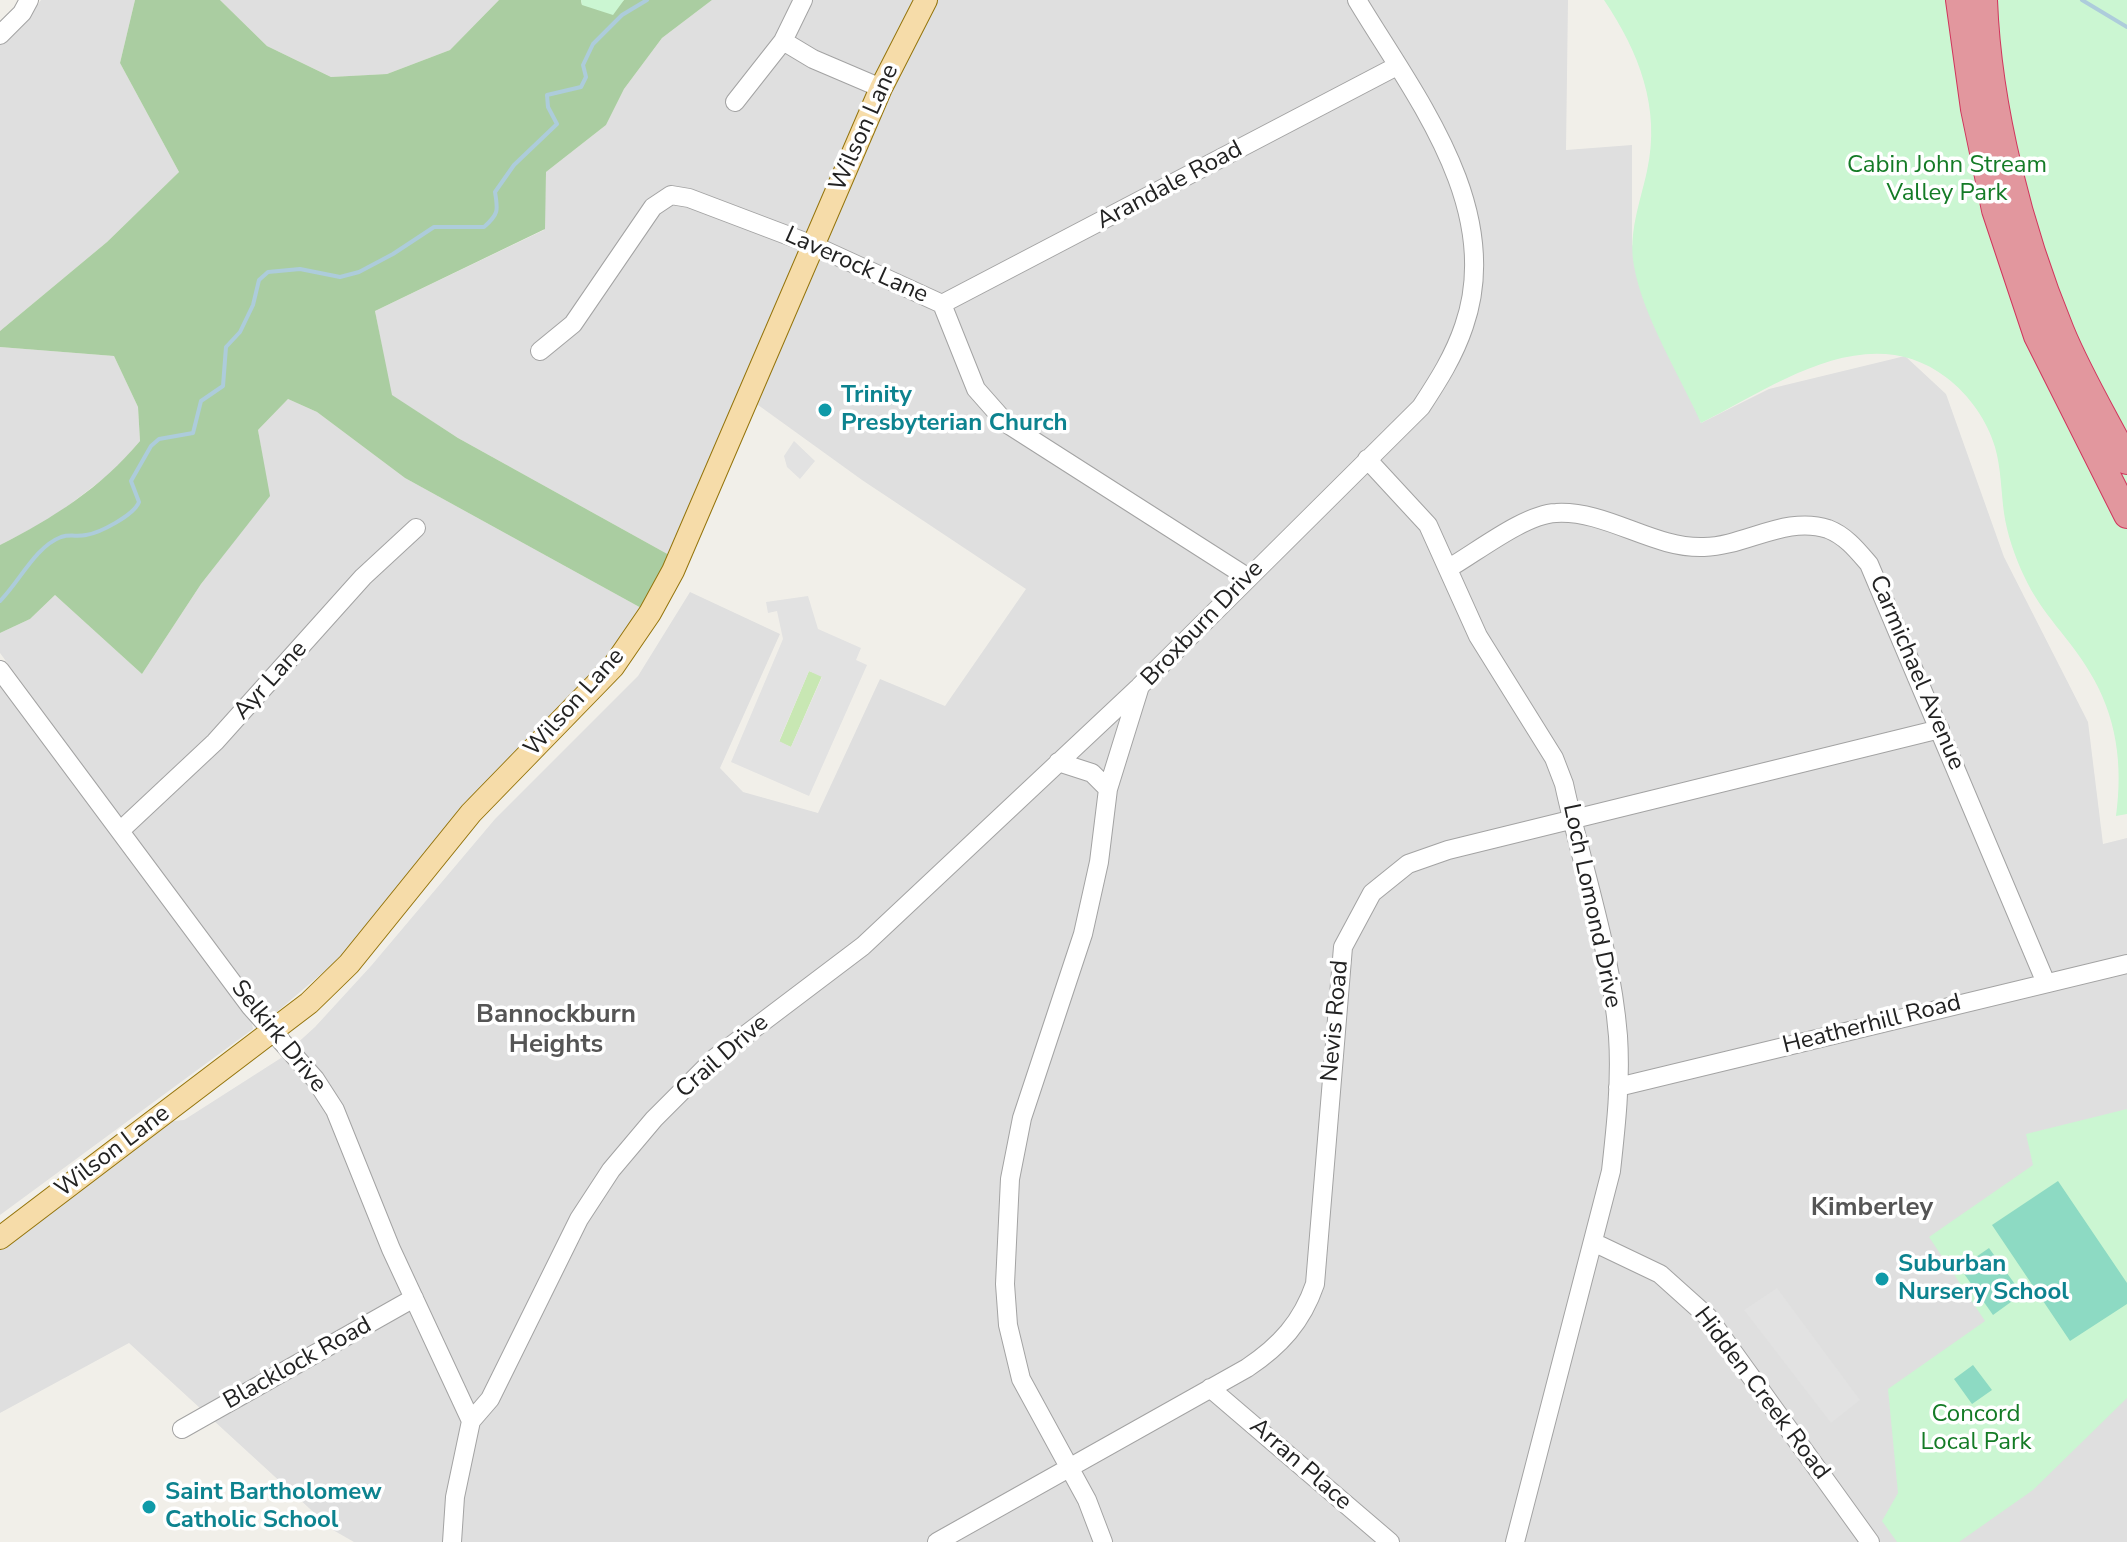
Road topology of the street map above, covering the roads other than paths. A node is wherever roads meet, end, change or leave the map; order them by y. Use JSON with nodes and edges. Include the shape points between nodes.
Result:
{"nodes":[{"id":1,"x":29,"y":0,"type":"edge"},
{"id":2,"x":803,"y":0,"type":"edge"},
{"id":3,"x":926,"y":0,"type":"edge"},
{"id":4,"x":1357,"y":0,"type":"edge"},
{"id":5,"x":1959,"y":0,"type":"edge"},
{"id":6,"x":1984,"y":0,"type":"edge"},
{"id":7,"x":0,"y":35,"type":"edge"},
{"id":8,"x":783,"y":41,"type":"junction"},
{"id":9,"x":1397,"y":66,"type":"junction"},
{"id":10,"x":881,"y":88,"type":"junction"},
{"id":11,"x":735,"y":102,"type":"dead end"},
{"id":12,"x":813,"y":245,"type":"junction"},
{"id":13,"x":942,"y":304,"type":"junction"},
{"id":14,"x":540,"y":351,"type":"dead end"},
{"id":15,"x":1367,"y":459,"type":"junction"},
{"id":16,"x":2127,"y":461,"type":"edge"},
{"id":17,"x":2127,"y":515,"type":"edge"},
{"id":18,"x":416,"y":528,"type":"dead end"},
{"id":19,"x":1449,"y":568,"type":"junction"},
{"id":20,"x":1247,"y":577,"type":"junction"},
{"id":21,"x":0,"y":670,"type":"edge"},
{"id":22,"x":1140,"y":686,"type":"junction"},
{"id":23,"x":1940,"y":729,"type":"junction"},
{"id":24,"x":1058,"y":762,"type":"junction"},
{"id":25,"x":1108,"y":789,"type":"junction"},
{"id":26,"x":1571,"y":820,"type":"junction"},
{"id":27,"x":121,"y":830,"type":"junction"},
{"id":28,"x":2127,"y":964,"type":"edge"},
{"id":29,"x":2046,"y":983,"type":"junction"},
{"id":30,"x":274,"y":1032,"type":"junction"},
{"id":31,"x":1618,"y":1087,"type":"junction"},
{"id":32,"x":0,"y":1238,"type":"edge"},
{"id":33,"x":1593,"y":1242,"type":"junction"},
{"id":34,"x":414,"y":1298,"type":"junction"},
{"id":35,"x":1210,"y":1388,"type":"junction"},
{"id":36,"x":471,"y":1421,"type":"junction"},
{"id":37,"x":182,"y":1429,"type":"dead end"},
{"id":38,"x":1068,"y":1467,"type":"junction"},
{"id":39,"x":452,"y":1542,"type":"edge"},
{"id":40,"x":937,"y":1542,"type":"edge"},
{"id":41,"x":1103,"y":1542,"type":"edge"},
{"id":42,"x":1390,"y":1542,"type":"edge"},
{"id":43,"x":1515,"y":1542,"type":"edge"},
{"id":44,"x":1870,"y":1542,"type":"edge"}],
"edges":[{"from":1,"to":7,"type":"street"},
{"from":2,"to":8,"type":"street"},
{"from":3,"to":10,"type":"main road","name":"Wilson Lane"},
{"from":4,"to":9,"type":"street","name":"Broxburn Drive"},
{"from":5,"to":17,"type":"highway","via":[[1995,210],[2037,336]]},
{"from":6,"to":16,"type":"highway","via":[[1997,104],[2018,207],[2061,331]]},
{"from":8,"to":10,"type":"street"},
{"from":8,"to":11,"type":"street"},
{"from":9,"to":13,"type":"street","name":"Arandale Road"},
{"from":9,"to":15,"type":"street","name":"Broxburn Drive","via":[[1464,194],[1473,279],[1465,325],[1448,365],[1421,407]]},
{"from":10,"to":12,"type":"main road","name":"Wilson Lane"},
{"from":12,"to":13,"type":"street","name":"Laverock Lane"},
{"from":12,"to":14,"type":"street","name":"Laverock Lane","via":[[671,195],[653,207],[573,324]]},
{"from":12,"to":30,"type":"main road","name":"Wilson Lane","via":[[673,571],[613,667],[471,813],[349,964]]},
{"from":13,"to":20,"type":"street","name":"Laverock Lane","via":[[976,389],[1006,423]]},
{"from":15,"to":19,"type":"street","name":"Loch Lomond Drive","via":[[1428,525]]},
{"from":15,"to":20,"type":"street","name":"Broxburn Drive"},
{"from":18,"to":27,"type":"street","name":"Ayr Lane","via":[[363,577],[215,742]]},
{"from":19,"to":23,"type":"street","name":"Carmichael Avenue","via":[[1537,517],[1555,513],[1582,514],[1701,548],[1734,545],[1792,525],[1828,529],[1851,542],[1869,564]]},
{"from":19,"to":26,"type":"street","name":"Loch Lomond Drive","via":[[1478,636],[1554,758]]},
{"from":20,"to":22,"type":"street","name":"Broxburn Drive"},
{"from":21,"to":27,"type":"street","name":"Selkirk Drive"},
{"from":22,"to":24,"type":"street","name":"Crail Drive"},
{"from":22,"to":25,"type":"street","name":"Broxburn Drive"},
{"from":23,"to":26,"type":"street","name":"Nevis Road"},
{"from":23,"to":29,"type":"street","name":"Carmichael Avenue"},
{"from":24,"to":25,"type":"street","via":[[1092,773]]},
{"from":24,"to":36,"type":"street","name":"Crail Drive","via":[[863,946],[715,1058],[654,1119],[579,1219],[490,1399]]},
{"from":25,"to":38,"type":"street","name":"Broxburn Drive","via":[[1083,934],[1022,1118],[1010,1179],[1008,1325],[1021,1379]]},
{"from":26,"to":31,"type":"street","name":"Loch Lomond Drive","via":[[1611,979]]},
{"from":26,"to":35,"type":"street","name":"Nevis Road","via":[[1408,864],[1372,893],[1343,947],[1337,982],[1315,1284],[1309,1303],[1287,1336],[1247,1368]]},
{"from":27,"to":30,"type":"street","name":"Selkirk Drive"},
{"from":28,"to":29,"type":"street","name":"Heatherhill Road"},
{"from":29,"to":31,"type":"street","name":"Heatherhill Road"},
{"from":30,"to":32,"type":"main road","name":"Wilson Lane"},
{"from":30,"to":34,"type":"street","name":"Selkirk Drive","via":[[335,1110]]},
{"from":31,"to":33,"type":"street","name":"Loch Lomond Drive","via":[[1611,1171]]},
{"from":33,"to":43,"type":"street","name":"Loch Lomond Drive"},
{"from":33,"to":44,"type":"street","name":"Hidden Creek Road","via":[[1660,1274],[1708,1317]]},
{"from":34,"to":36,"type":"street","name":"Selkirk Drive"},
{"from":34,"to":37,"type":"street","name":"Blacklock Road"},
{"from":35,"to":38,"type":"street","name":"Nevis Road"},
{"from":35,"to":42,"type":"street","name":"Arran Place"},
{"from":36,"to":39,"type":"street","via":[[455,1497]]},
{"from":38,"to":40,"type":"street","name":"Nevis Road"},
{"from":38,"to":41,"type":"street","name":"Broxburn Drive"}]}
